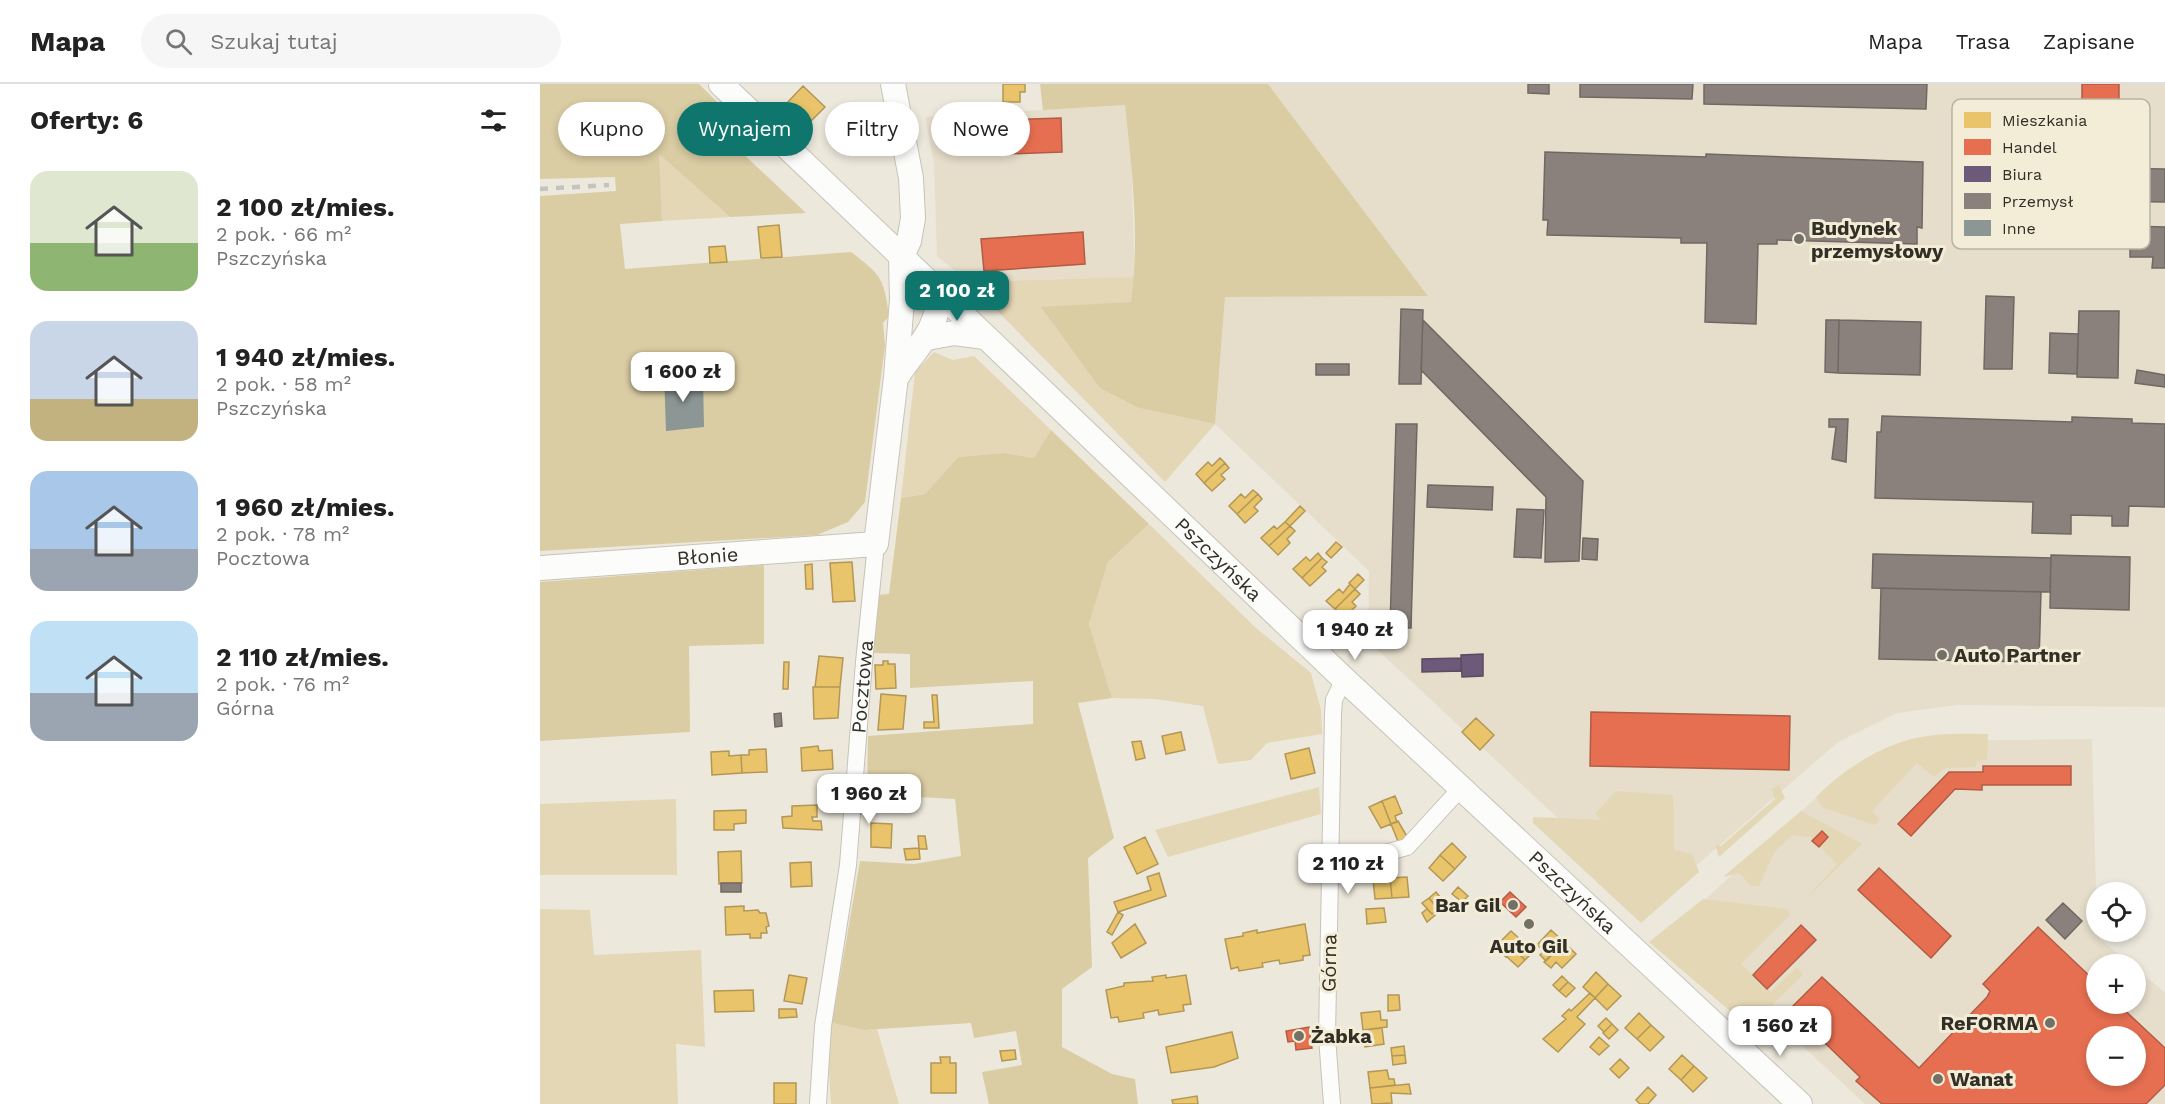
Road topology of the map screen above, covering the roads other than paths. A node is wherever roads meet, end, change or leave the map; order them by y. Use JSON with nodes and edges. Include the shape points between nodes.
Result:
{"nodes":[{"id":1,"x":721,"y":84,"type":"edge"},
{"id":2,"x":892,"y":84,"type":"edge"},
{"id":3,"x":901,"y":258,"type":"junction"},
{"id":4,"x":940,"y":293,"type":"junction"},
{"id":5,"x":901,"y":315,"type":"junction"},
{"id":6,"x":985,"y":337,"type":"junction"},
{"id":7,"x":927,"y":338,"type":"junction"},
{"id":8,"x":896,"y":377,"type":"junction"},
{"id":9,"x":876,"y":544,"type":"junction"},
{"id":10,"x":540,"y":568,"type":"edge"},
{"id":11,"x":1344,"y":680,"type":"junction"},
{"id":12,"x":1461,"y":788,"type":"junction"},
{"id":13,"x":1332,"y":854,"type":"junction"},
{"id":14,"x":818,"y":1104,"type":"edge"},
{"id":15,"x":1332,"y":1104,"type":"edge"},
{"id":16,"x":1800,"y":1104,"type":"edge"}],
"edges":[{"from":1,"to":3,"type":"main road","name":"Pszczyńska"},
{"from":2,"to":3,"type":"main road","name":"Pocztowa","via":[[913,193],[912,229]]},
{"from":3,"to":4,"type":"main road","name":"Pszczyńska"},
{"from":3,"to":5,"type":"main road","name":"Pocztowa"},
{"from":4,"to":5,"type":"main road","via":[[916,302]]},
{"from":4,"to":6,"type":"main road","name":"Pszczyńska"},
{"from":4,"to":7,"type":"main road","name":"Pocztowa","via":[[937,316]]},
{"from":5,"to":8,"type":"main road","name":"Pocztowa"},
{"from":6,"to":7,"type":"main road","via":[[954,333]]},
{"from":6,"to":11,"type":"main road","name":"Pszczyńska"},
{"from":7,"to":8,"type":"main road","name":"Pocztowa"},
{"from":8,"to":9,"type":"main road","name":"Pocztowa"},
{"from":9,"to":10,"type":"main road","name":"Błonie"},
{"from":9,"to":14,"type":"street","name":"Pocztowa","via":[[848,866],[823,1026]]},
{"from":11,"to":12,"type":"main road","name":"Pszczyńska"},
{"from":11,"to":13,"type":"street","name":"Górna","via":[[1336,694],[1333,714]]},
{"from":12,"to":13,"type":"street","via":[[1407,847],[1385,853]]},
{"from":12,"to":16,"type":"main road","name":"Pszczyńska"},
{"from":13,"to":15,"type":"street","name":"Górna","via":[[1327,1036]]}]}
